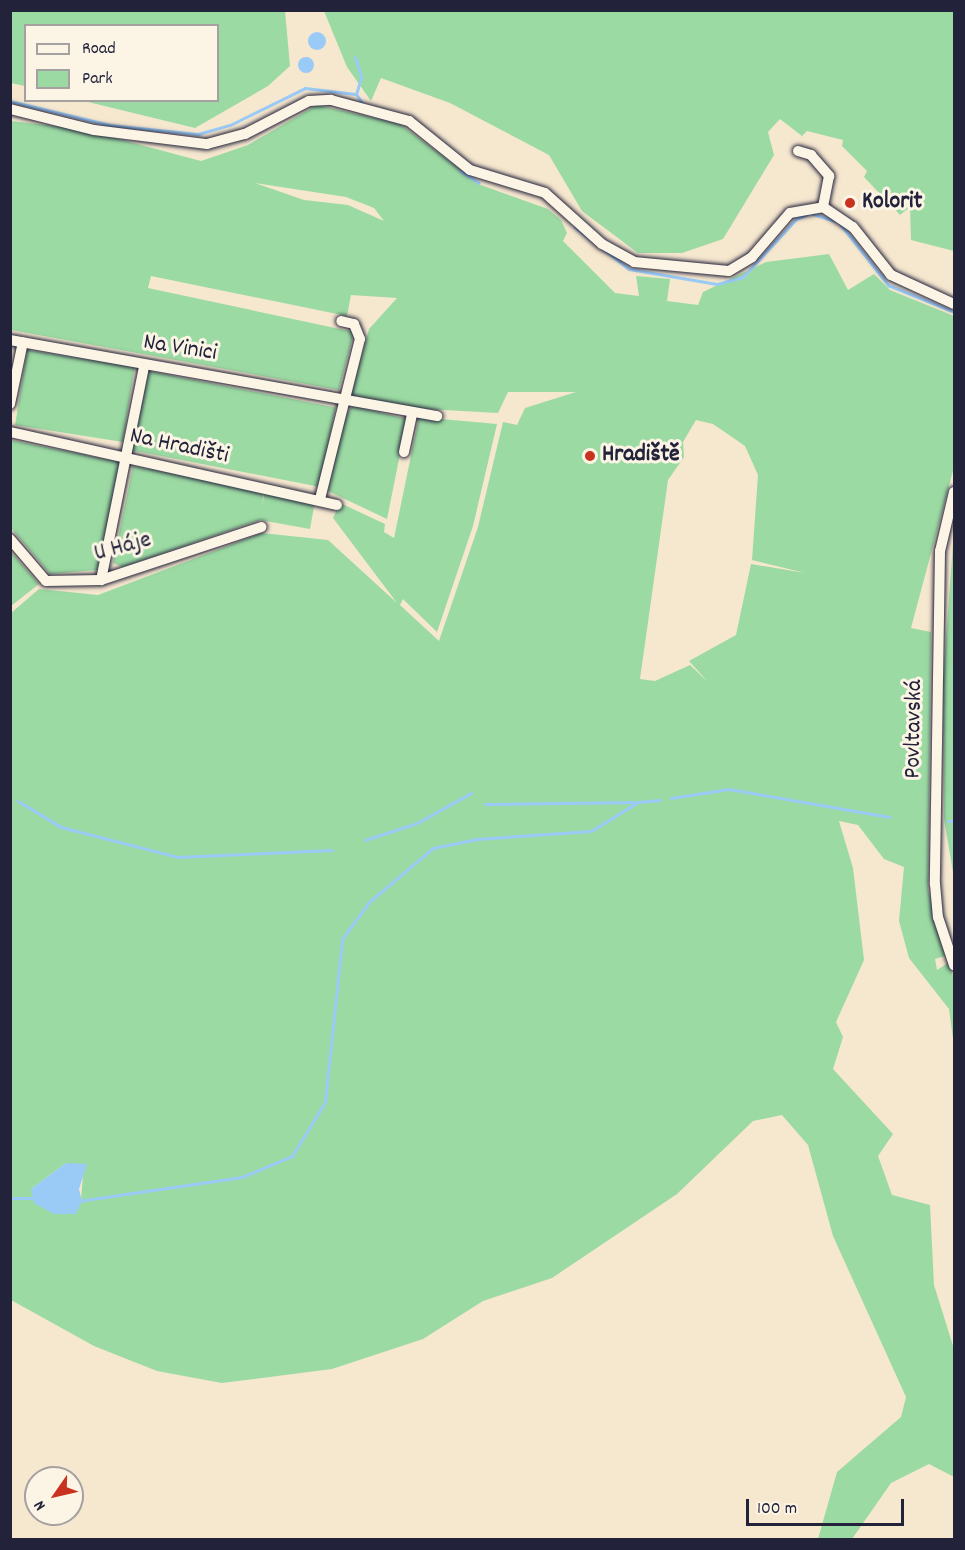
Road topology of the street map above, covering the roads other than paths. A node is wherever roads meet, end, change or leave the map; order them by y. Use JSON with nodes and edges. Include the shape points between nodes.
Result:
{"nodes":[{"id":1,"x":10,"y":110,"type":"edge"},
{"id":2,"x":798,"y":151,"type":"dead end"},
{"id":3,"x":823,"y":207,"type":"junction"},
{"id":4,"x":954,"y":304,"type":"edge"},
{"id":5,"x":340,"y":321,"type":"dead end"},
{"id":6,"x":10,"y":340,"type":"edge"},
{"id":7,"x":23,"y":342,"type":"junction"},
{"id":8,"x":144,"y":366,"type":"junction"},
{"id":9,"x":342,"y":401,"type":"junction"},
{"id":10,"x":10,"y":404,"type":"edge"},
{"id":11,"x":412,"y":413,"type":"junction"},
{"id":12,"x":437,"y":416,"type":"dead end"},
{"id":13,"x":10,"y":432,"type":"edge"},
{"id":14,"x":404,"y":452,"type":"dead end"},
{"id":15,"x":126,"y":456,"type":"junction"},
{"id":16,"x":954,"y":492,"type":"edge"},
{"id":17,"x":320,"y":499,"type":"junction"},
{"id":18,"x":337,"y":505,"type":"dead end"},
{"id":19,"x":261,"y":527,"type":"dead end"},
{"id":20,"x":10,"y":539,"type":"edge"},
{"id":21,"x":101,"y":580,"type":"junction"},
{"id":22,"x":954,"y":965,"type":"edge"}],
"edges":[{"from":1,"to":3,"type":"street","via":[[94,130],[207,144],[245,134],[309,100],[331,100],[409,121],[470,170],[545,193],[620,256],[661,267],[718,273],[739,267],[790,213]]},
{"from":2,"to":3,"type":"street","via":[[812,155],[829,176]]},
{"from":3,"to":4,"type":"street","via":[[853,227],[891,275]]},
{"from":5,"to":9,"type":"street","via":[[354,324],[360,339]]},
{"from":6,"to":7,"type":"street","name":"Na Vinici"},
{"from":7,"to":8,"type":"street","name":"Na Vinici"},
{"from":7,"to":10,"type":"street"},
{"from":8,"to":9,"type":"street","name":"Na Vinici"},
{"from":8,"to":15,"type":"street"},
{"from":9,"to":11,"type":"street","name":"Na Vinici"},
{"from":9,"to":17,"type":"street"},
{"from":11,"to":12,"type":"street","name":"Na Vinici"},
{"from":11,"to":14,"type":"street"},
{"from":13,"to":15,"type":"street","name":"Na Hradišti"},
{"from":15,"to":17,"type":"street","name":"Na Hradišti"},
{"from":15,"to":21,"type":"street"},
{"from":16,"to":22,"type":"street","name":"Povltavská","via":[[940,551],[935,852],[938,917]]},
{"from":17,"to":18,"type":"street","name":"Na Hradišti"},
{"from":19,"to":21,"type":"street","name":"U Háje"},
{"from":20,"to":21,"type":"street","name":"U Háje","via":[[46,581]]}]}
